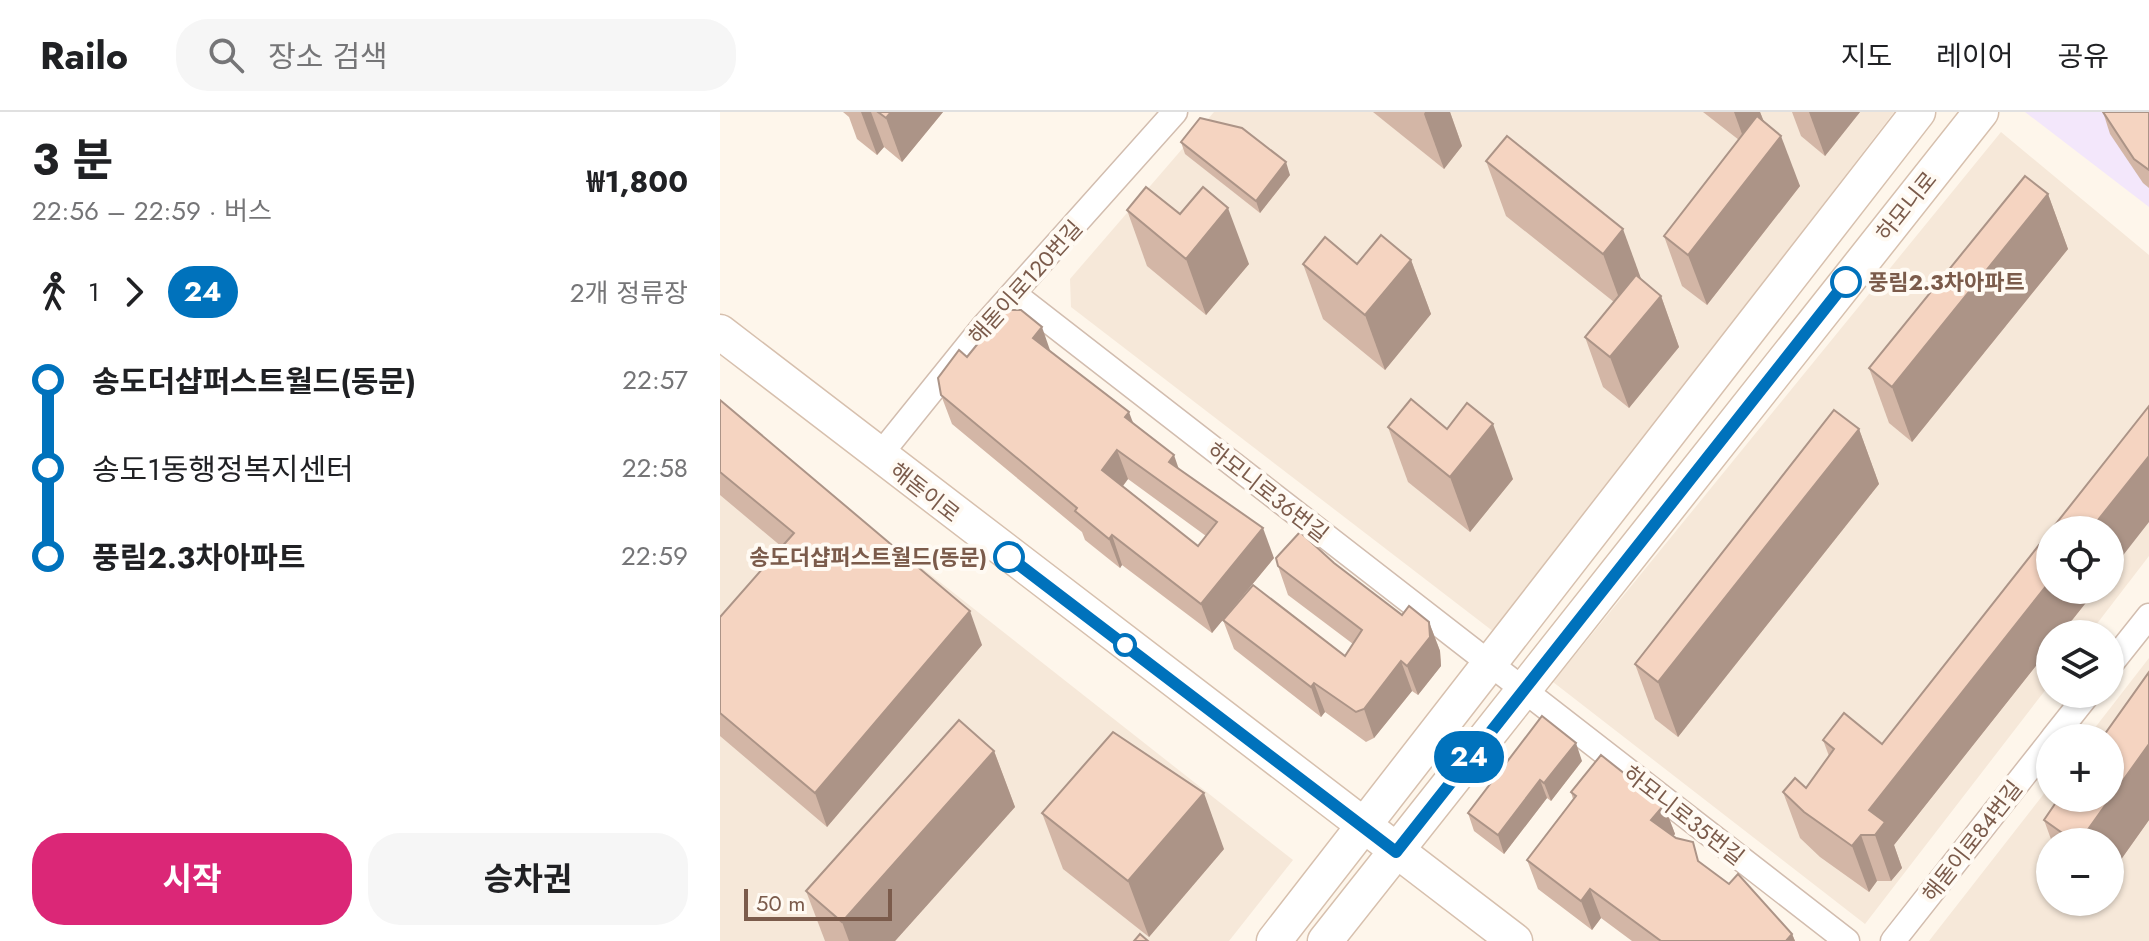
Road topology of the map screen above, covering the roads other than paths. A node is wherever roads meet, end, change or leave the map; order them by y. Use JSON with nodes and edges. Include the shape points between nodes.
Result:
{"nodes":[{"id":1,"x":1175,"y":112,"type":"edge"},
{"id":2,"x":1918,"y":112,"type":"edge"},
{"id":3,"x":1981,"y":112,"type":"edge"},
{"id":4,"x":1014,"y":294,"type":"junction"},
{"id":5,"x":720,"y":332,"type":"edge"},
{"id":6,"x":879,"y":456,"type":"junction"},
{"id":7,"x":2149,"y":616,"type":"edge"},
{"id":8,"x":2124,"y":647,"type":"edge"},
{"id":9,"x":1490,"y":665,"type":"junction"},
{"id":10,"x":1521,"y":689,"type":"junction"},
{"id":11,"x":2077,"y":708,"type":"edge"},
{"id":12,"x":2064,"y":724,"type":"edge"},
{"id":13,"x":2036,"y":759,"type":"edge"},
{"id":14,"x":1363,"y":828,"type":"junction"},
{"id":15,"x":1396,"y":852,"type":"junction"},
{"id":16,"x":1274,"y":941,"type":"edge"},
{"id":17,"x":1325,"y":941,"type":"edge"},
{"id":18,"x":1515,"y":941,"type":"edge"},
{"id":19,"x":1847,"y":941,"type":"edge"},
{"id":20,"x":1893,"y":941,"type":"edge"}],
"edges":[{"from":1,"to":4,"type":"street","name":"해돋이로120번길"},
{"from":2,"to":9,"type":"street"},
{"from":3,"to":10,"type":"street","name":"하모니로"},
{"from":4,"to":6,"type":"street","name":"해돋이로120번길"},
{"from":4,"to":9,"type":"street","name":"하모니로36번길"},
{"from":5,"to":6,"type":"street","name":"해돋이로"},
{"from":6,"to":14,"type":"street","name":"해돋이로"},
{"from":7,"to":8,"type":"street"},
{"from":9,"to":10,"type":"street","name":"하모니로36번길"},
{"from":9,"to":14,"type":"street"},
{"from":10,"to":15,"type":"street","name":"하모니로"},
{"from":10,"to":19,"type":"street","name":"하모니로35번길"},
{"from":11,"to":12,"type":"street","name":"해돋이로84번길"},
{"from":13,"to":20,"type":"street","name":"해돋이로84번길"},
{"from":14,"to":15,"type":"street","name":"해돋이로"},
{"from":14,"to":16,"type":"street"},
{"from":15,"to":17,"type":"street","name":"하모니로"},
{"from":15,"to":18,"type":"street","name":"해돋이로"}]}
